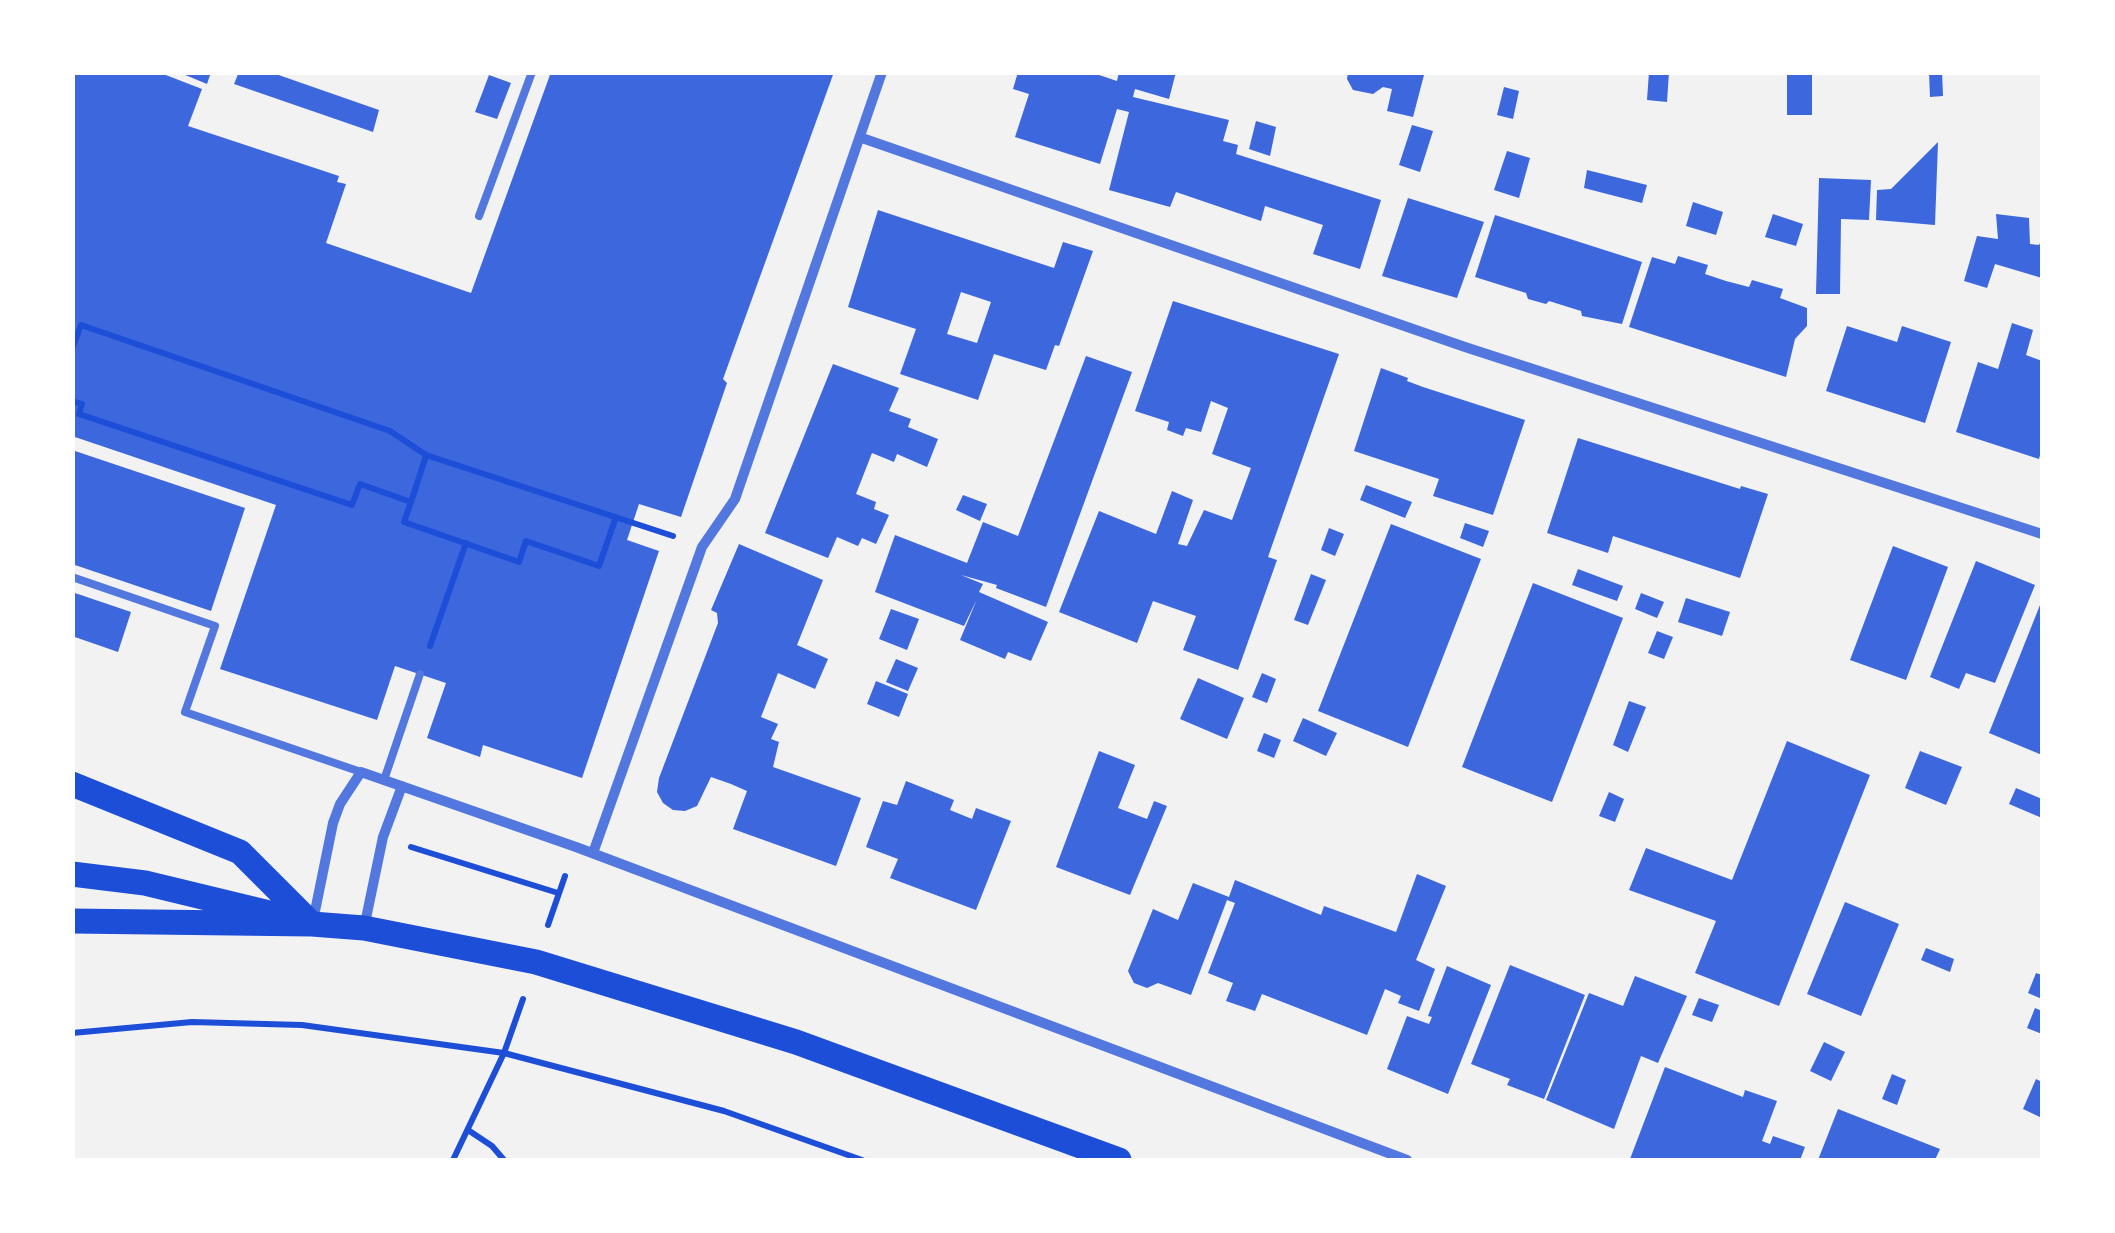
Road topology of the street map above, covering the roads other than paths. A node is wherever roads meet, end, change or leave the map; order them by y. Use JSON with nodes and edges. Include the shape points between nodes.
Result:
{"nodes":[{"id":1,"x":532,"y":72,"type":"edge"},
{"id":2,"x":882,"y":72,"type":"edge"},
{"id":3,"x":862,"y":138,"type":"junction"},
{"id":4,"x":479,"y":216,"type":"dead end"},
{"id":5,"x":2042,"y":534,"type":"edge"},
{"id":6,"x":72,"y":577,"type":"edge"},
{"id":7,"x":420,"y":674,"type":"road end"},
{"id":8,"x":362,"y":772,"type":"junction"},
{"id":9,"x":384,"y":780,"type":"junction"},
{"id":10,"x":72,"y":784,"type":"edge"},
{"id":11,"x":402,"y":786,"type":"junction"},
{"id":12,"x":593,"y":853,"type":"junction"},
{"id":13,"x":72,"y":874,"type":"edge"},
{"id":14,"x":72,"y":921,"type":"edge"},
{"id":15,"x":312,"y":924,"type":"junction"},
{"id":16,"x":364,"y":928,"type":"junction"},
{"id":17,"x":1120,"y":1160,"type":"edge"},
{"id":18,"x":1407,"y":1160,"type":"edge"}],
"edges":[{"from":1,"to":4,"type":"lane"},
{"from":2,"to":3,"type":"street"},
{"from":3,"to":5,"type":"street","via":[[1465,348]]},
{"from":3,"to":12,"type":"street","via":[[735,499],[702,547]]},
{"from":6,"to":8,"type":"lane","via":[[214,626],[185,712]]},
{"from":7,"to":9,"type":"lane"},
{"from":8,"to":9,"type":"street"},
{"from":8,"to":15,"type":"street","via":[[333,823]]},
{"from":9,"to":11,"type":"street"},
{"from":10,"to":15,"type":"main road","via":[[240,852]]},
{"from":11,"to":12,"type":"street"},
{"from":11,"to":16,"type":"street"},
{"from":12,"to":18,"type":"street"},
{"from":13,"to":15,"type":"main road","via":[[145,883]]},
{"from":14,"to":15,"type":"main road"},
{"from":15,"to":16,"type":"main road"},
{"from":16,"to":17,"type":"main road","via":[[536,962],[796,1042]]}]}
